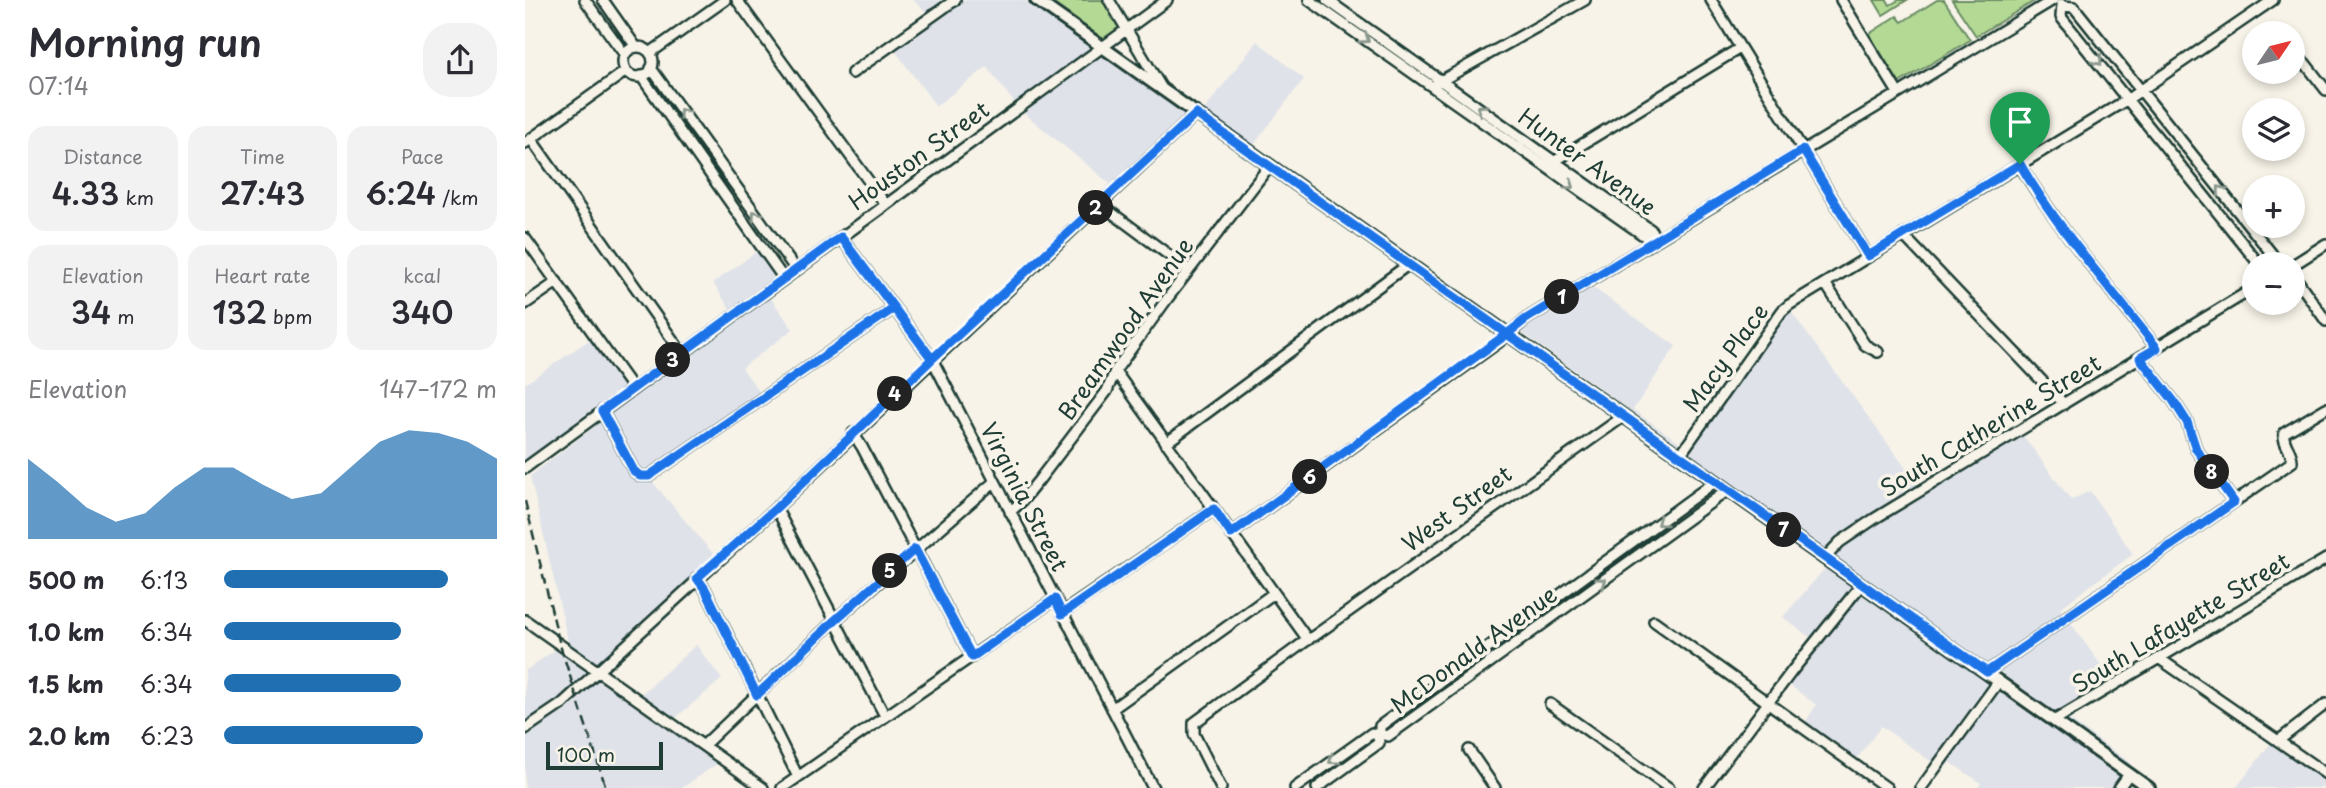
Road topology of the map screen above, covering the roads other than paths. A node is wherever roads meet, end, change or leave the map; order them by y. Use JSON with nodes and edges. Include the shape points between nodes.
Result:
{"nodes":[{"id":1,"x":585,"y":0,"type":"edge"},
{"id":2,"x":603,"y":0,"type":"edge"},
{"id":3,"x":725,"y":0,"type":"edge"},
{"id":4,"x":737,"y":0,"type":"edge"},
{"id":5,"x":954,"y":0,"type":"edge"},
{"id":6,"x":1036,"y":0,"type":"edge"},
{"id":7,"x":1109,"y":0,"type":"edge"},
{"id":8,"x":1167,"y":0,"type":"edge"},
{"id":9,"x":1309,"y":0,"type":"edge"},
{"id":10,"x":1328,"y":0,"type":"edge"},
{"id":11,"x":1585,"y":0,"type":"edge"},
{"id":12,"x":1711,"y":0,"type":"edge"},
{"id":13,"x":1841,"y":0,"type":"edge"},
{"id":14,"x":2273,"y":0,"type":"edge"},
{"id":15,"x":2058,"y":2,"type":"edge"},
{"id":16,"x":1320,"y":8,"type":"junction"},
{"id":17,"x":1126,"y":29,"type":"junction"},
{"id":18,"x":1102,"y":45,"type":"junction"},
{"id":19,"x":636,"y":47,"type":"junction"},
{"id":20,"x":1740,"y":48,"type":"junction"},
{"id":21,"x":650,"y":53,"type":"junction"},
{"id":22,"x":625,"y":55,"type":"junction"},
{"id":23,"x":2305,"y":63,"type":"dead end"},
{"id":24,"x":651,"y":68,"type":"junction"},
{"id":25,"x":627,"y":71,"type":"junction"},
{"id":26,"x":852,"y":73,"type":"dead end"},
{"id":27,"x":641,"y":76,"type":"junction"},
{"id":28,"x":1436,"y":84,"type":"junction"},
{"id":29,"x":1162,"y":88,"type":"junction"},
{"id":30,"x":2141,"y":90,"type":"junction"},
{"id":31,"x":2326,"y":90,"type":"edge"},
{"id":32,"x":1898,"y":93,"type":"junction"},
{"id":33,"x":2128,"y":99,"type":"junction"},
{"id":34,"x":1196,"y":114,"type":"junction"},
{"id":35,"x":528,"y":141,"type":"edge"},
{"id":36,"x":1803,"y":150,"type":"junction"},
{"id":37,"x":715,"y":158,"type":"junction"},
{"id":38,"x":1550,"y":164,"type":"junction"},
{"id":39,"x":2020,"y":164,"type":"junction"},
{"id":40,"x":1269,"y":165,"type":"junction"},
{"id":41,"x":704,"y":166,"type":"junction"},
{"id":42,"x":1100,"y":204,"type":"junction"},
{"id":43,"x":885,"y":205,"type":"junction"},
{"id":44,"x":1903,"y":235,"type":"junction"},
{"id":45,"x":841,"y":237,"type":"junction"},
{"id":46,"x":525,"y":238,"type":"edge"},
{"id":47,"x":1654,"y":238,"type":"junction"},
{"id":48,"x":2326,"y":244,"type":"edge"},
{"id":49,"x":2249,"y":252,"type":"edge"},
{"id":50,"x":2270,"y":252,"type":"edge"},
{"id":51,"x":1868,"y":256,"type":"junction"},
{"id":52,"x":2305,"y":257,"type":"edge"},
{"id":53,"x":1409,"y":264,"type":"junction"},
{"id":54,"x":796,"y":270,"type":"junction"},
{"id":55,"x":1189,"y":270,"type":"junction"},
{"id":56,"x":783,"y":279,"type":"junction"},
{"id":57,"x":557,"y":282,"type":"junction"},
{"id":58,"x":1825,"y":282,"type":"junction"},
{"id":59,"x":2305,"y":291,"type":"edge"},
{"id":60,"x":2242,"y":295,"type":"edge"},
{"id":61,"x":525,"y":304,"type":"edge"},
{"id":62,"x":894,"y":308,"type":"junction"},
{"id":63,"x":2326,"y":321,"type":"edge"},
{"id":64,"x":1507,"y":334,"type":"junction"},
{"id":65,"x":2157,"y":348,"type":"junction"},
{"id":66,"x":1878,"y":352,"type":"dead end"},
{"id":67,"x":682,"y":353,"type":"junction"},
{"id":68,"x":2140,"y":358,"type":"junction"},
{"id":69,"x":932,"y":359,"type":"junction"},
{"id":70,"x":1115,"y":371,"type":"junction"},
{"id":71,"x":633,"y":389,"type":"junction"},
{"id":72,"x":2064,"y":404,"type":"junction"},
{"id":73,"x":2326,"y":408,"type":"edge"},
{"id":74,"x":602,"y":411,"type":"junction"},
{"id":75,"x":1624,"y":416,"type":"junction"},
{"id":76,"x":853,"y":433,"type":"junction"},
{"id":77,"x":1166,"y":443,"type":"junction"},
{"id":78,"x":1680,"y":456,"type":"junction"},
{"id":79,"x":525,"y":468,"type":"edge"},
{"id":80,"x":1716,"y":481,"type":"junction"},
{"id":81,"x":994,"y":482,"type":"junction"},
{"id":82,"x":1728,"y":490,"type":"junction"},
{"id":83,"x":2234,"y":502,"type":"junction"},
{"id":84,"x":776,"y":508,"type":"junction"},
{"id":85,"x":1214,"y":509,"type":"junction"},
{"id":86,"x":1010,"y":512,"type":"junction"},
{"id":87,"x":1231,"y":534,"type":"junction"},
{"id":88,"x":915,"y":549,"type":"junction"},
{"id":89,"x":1824,"y":559,"type":"junction"},
{"id":90,"x":2326,"y":559,"type":"edge"},
{"id":91,"x":697,"y":578,"type":"junction"},
{"id":92,"x":1861,"y":585,"type":"junction"},
{"id":93,"x":1274,"y":593,"type":"junction"},
{"id":94,"x":1055,"y":599,"type":"junction"},
{"id":95,"x":1062,"y":614,"type":"junction"},
{"id":96,"x":525,"y":620,"type":"edge"},
{"id":97,"x":834,"y":621,"type":"junction"},
{"id":98,"x":1654,"y":621,"type":"dead end"},
{"id":99,"x":1312,"y":638,"type":"junction"},
{"id":100,"x":972,"y":657,"type":"junction"},
{"id":101,"x":2160,"y":659,"type":"junction"},
{"id":102,"x":597,"y":671,"type":"junction"},
{"id":103,"x":1987,"y":672,"type":"junction"},
{"id":104,"x":1999,"y":681,"type":"junction"},
{"id":105,"x":757,"y":695,"type":"junction"},
{"id":106,"x":1767,"y":703,"type":"junction"},
{"id":107,"x":1550,"y":704,"type":"dead end"},
{"id":108,"x":2326,"y":704,"type":"edge"},
{"id":109,"x":1112,"y":709,"type":"junction"},
{"id":110,"x":885,"y":716,"type":"junction"},
{"id":111,"x":2055,"y":720,"type":"junction"},
{"id":112,"x":525,"y":729,"type":"edge"},
{"id":113,"x":2278,"y":741,"type":"junction"},
{"id":114,"x":704,"y":746,"type":"junction"},
{"id":115,"x":1469,"y":750,"type":"dead end"},
{"id":116,"x":2129,"y":774,"type":"junction"},
{"id":117,"x":2326,"y":774,"type":"edge"},
{"id":118,"x":798,"y":777,"type":"junction"},
{"id":119,"x":763,"y":788,"type":"edge"},
{"id":120,"x":782,"y":788,"type":"edge"},
{"id":121,"x":1153,"y":788,"type":"edge"},
{"id":122,"x":1221,"y":788,"type":"edge"},
{"id":123,"x":1295,"y":788,"type":"edge"},
{"id":124,"x":1317,"y":788,"type":"edge"},
{"id":125,"x":1495,"y":788,"type":"edge"},
{"id":126,"x":1669,"y":788,"type":"edge"},
{"id":127,"x":1704,"y":788,"type":"edge"},
{"id":128,"x":1887,"y":788,"type":"edge"},
{"id":129,"x":1921,"y":788,"type":"edge"},
{"id":130,"x":2119,"y":788,"type":"edge"},
{"id":131,"x":2149,"y":788,"type":"edge"}],
"edges":[{"from":1,"to":22,"type":"street"},
{"from":2,"to":19,"type":"street"},
{"from":3,"to":21,"type":"street"},
{"from":4,"to":43,"type":"street"},
{"from":5,"to":26,"type":"street"},
{"from":6,"to":18,"type":"main road"},
{"from":7,"to":17,"type":"street"},
{"from":8,"to":17,"type":"street","name":"Houston Street"},
{"from":9,"to":16,"type":"street","name":"Hunter Avenue"},
{"from":10,"to":16,"type":"street"},
{"from":10,"to":28,"type":"street","name":"Hunter Avenue"},
{"from":11,"to":28,"type":"street"},
{"from":12,"to":20,"type":"street"},
{"from":13,"to":32,"type":"street"},
{"from":14,"to":30,"type":"street","name":"Macy Place"},
{"from":15,"to":30,"type":"street","via":[[2074,7]]},
{"from":15,"to":32,"type":"street"},
{"from":15,"to":33,"type":"street","one_way":true,"via":[[2061,17]]},
{"from":16,"to":28,"type":"street","name":"Hunter Avenue","one_way":true},
{"from":17,"to":18,"type":"street","name":"Houston Street"},
{"from":17,"to":29,"type":"street"},
{"from":18,"to":29,"type":"main road"},
{"from":18,"to":43,"type":"street","name":"Houston Street"},
{"from":19,"to":21,"type":"street"},
{"from":19,"to":22,"type":"street"},
{"from":20,"to":36,"type":"street"},
{"from":20,"to":38,"type":"street"},
{"from":21,"to":24,"type":"street"},
{"from":22,"to":25,"type":"street"},
{"from":23,"to":31,"type":"street"},
{"from":24,"to":27,"type":"street"},
{"from":37,"to":24,"type":"street","one_way":true},
{"from":25,"to":27,"type":"street"},
{"from":25,"to":35,"type":"street"},
{"from":27,"to":41,"type":"street"},
{"from":28,"to":38,"type":"street","name":"Hunter Avenue"},
{"from":29,"to":34,"type":"main road"},
{"from":30,"to":33,"type":"street","name":"Macy Place"},
{"from":50,"to":30,"type":"street","one_way":true},
{"from":32,"to":36,"type":"street"},
{"from":33,"to":39,"type":"street","name":"Macy Place"},
{"from":33,"to":49,"type":"street"},
{"from":34,"to":40,"type":"main road"},
{"from":34,"to":42,"type":"street"},
{"from":35,"to":67,"type":"street"},
{"from":36,"to":47,"type":"street"},
{"from":36,"to":51,"type":"street"},
{"from":37,"to":41,"type":"street"},
{"from":54,"to":37,"type":"street","one_way":true},
{"from":38,"to":47,"type":"street","name":"Hunter Avenue","via":[[1651,230]]},
{"from":39,"to":44,"type":"street","name":"Macy Place"},
{"from":39,"to":65,"type":"street","via":[[2063,230]]},
{"from":40,"to":53,"type":"main road"},
{"from":40,"to":55,"type":"street","name":"Breamwood Avenue"},
{"from":41,"to":56,"type":"street"},
{"from":42,"to":55,"type":"street"},
{"from":42,"to":69,"type":"street"},
{"from":43,"to":45,"type":"street","name":"Houston Street"},
{"from":44,"to":51,"type":"street","name":"Macy Place"},
{"from":44,"to":72,"type":"street"},
{"from":45,"to":54,"type":"street","name":"Houston Street"},
{"from":45,"to":62,"type":"street","name":"Virginia Street"},
{"from":46,"to":57,"type":"street"},
{"from":47,"to":64,"type":"street"},
{"from":48,"to":52,"type":"street"},
{"from":51,"to":58,"type":"street","name":"Macy Place"},
{"from":53,"to":64,"type":"main road"},
{"from":53,"to":77,"type":"street"},
{"from":54,"to":56,"type":"street","name":"Houston Street"},
{"from":55,"to":70,"type":"street","name":"Breamwood Avenue"},
{"from":56,"to":67,"type":"street","name":"Houston Street"},
{"from":57,"to":61,"type":"street"},
{"from":57,"to":71,"type":"street"},
{"from":58,"to":66,"type":"street","via":[[1865,345]]},
{"from":58,"to":78,"type":"street","name":"Macy Place","via":[[1782,311]]},
{"from":59,"to":63,"type":"street"},
{"from":60,"to":65,"type":"street","name":"South Catherine Street"},
{"from":62,"to":69,"type":"street","name":"Virginia Street"},
{"from":62,"to":74,"type":"street","via":[[649,476],[634,471]]},
{"from":64,"to":75,"type":"main road"},
{"from":64,"to":87,"type":"street"},
{"from":65,"to":68,"type":"street","name":"South Catherine Street"},
{"from":67,"to":71,"type":"street","name":"Houston Street"},
{"from":68,"to":72,"type":"street","name":"South Catherine Street"},
{"from":68,"to":83,"type":"street","via":[[2173,400],[2196,449]]},
{"from":69,"to":76,"type":"street"},
{"from":69,"to":81,"type":"street","name":"Virginia Street"},
{"from":70,"to":77,"type":"street"},
{"from":70,"to":86,"type":"street","name":"Breamwood Avenue","via":[[1107,391]]},
{"from":71,"to":74,"type":"street","name":"Houston Street"},
{"from":72,"to":89,"type":"street","name":"South Catherine Street","via":[[1874,519]]},
{"from":73,"to":83,"type":"street","via":[[2284,433],[2292,461]]},
{"from":74,"to":79,"type":"street","name":"Houston Street"},
{"from":75,"to":78,"type":"main road"},
{"from":75,"to":99,"type":"street","name":"West Street"},
{"from":76,"to":84,"type":"street"},
{"from":76,"to":88,"type":"street"},
{"from":77,"to":85,"type":"street"},
{"from":78,"to":80,"type":"main road"},
{"from":80,"to":82,"type":"main road"},
{"from":80,"to":82,"type":"street","name":"McDonald Avenue","one_way":true,"via":[[1380,726],[1380,734],[1388,736]]},
{"from":81,"to":86,"type":"street","name":"Virginia Street"},
{"from":81,"to":88,"type":"street"},
{"from":82,"to":89,"type":"main road"},
{"from":83,"to":103,"type":"street"},
{"from":84,"to":91,"type":"street"},
{"from":84,"to":97,"type":"street"},
{"from":85,"to":87,"type":"street"},
{"from":85,"to":95,"type":"street"},
{"from":86,"to":94,"type":"street","name":"Virginia Street"},
{"from":87,"to":93,"type":"street"},
{"from":88,"to":97,"type":"street"},
{"from":88,"to":100,"type":"street"},
{"from":89,"to":92,"type":"main road"},
{"from":90,"to":101,"type":"street","name":"South Lafayette Street"},
{"from":91,"to":102,"type":"street"},
{"from":91,"to":105,"type":"street"},
{"from":92,"to":103,"type":"main road"},
{"from":92,"to":106,"type":"street"},
{"from":93,"to":99,"type":"street"},
{"from":93,"to":109,"type":"street"},
{"from":94,"to":95,"type":"street","name":"Virginia Street"},
{"from":94,"to":100,"type":"street"},
{"from":95,"to":109,"type":"street","name":"Virginia Street"},
{"from":96,"to":102,"type":"street"},
{"from":97,"to":105,"type":"street"},
{"from":97,"to":110,"type":"street"},
{"from":98,"to":106,"type":"street"},
{"from":99,"to":122,"type":"street","name":"West Street","via":[[1194,723],[1194,734]]},
{"from":100,"to":110,"type":"street"},
{"from":101,"to":111,"type":"street","name":"South Lafayette Street"},
{"from":101,"to":113,"type":"street"},
{"from":102,"to":112,"type":"street","via":[[562,704]]},
{"from":102,"to":114,"type":"street"},
{"from":103,"to":104,"type":"main road"},
{"from":104,"to":111,"type":"main road"},
{"from":104,"to":129,"type":"street"},
{"from":105,"to":114,"type":"street"},
{"from":105,"to":118,"type":"street"},
{"from":106,"to":127,"type":"street"},
{"from":106,"to":128,"type":"street"},
{"from":107,"to":126,"type":"street"},
{"from":108,"to":113,"type":"street"},
{"from":109,"to":121,"type":"street","name":"Virginia Street"},
{"from":110,"to":118,"type":"street"},
{"from":111,"to":116,"type":"main road"},
{"from":113,"to":117,"type":"street"},
{"from":114,"to":119,"type":"street"},
{"from":115,"to":125,"type":"street"},
{"from":116,"to":130,"type":"street"},
{"from":116,"to":131,"type":"main road"},
{"from":118,"to":120,"type":"street"},
{"from":124,"to":123,"type":"street","name":"McDonald Avenue","one_way":true,"via":[[1379,743],[1378,736],[1372,733]]}]}
